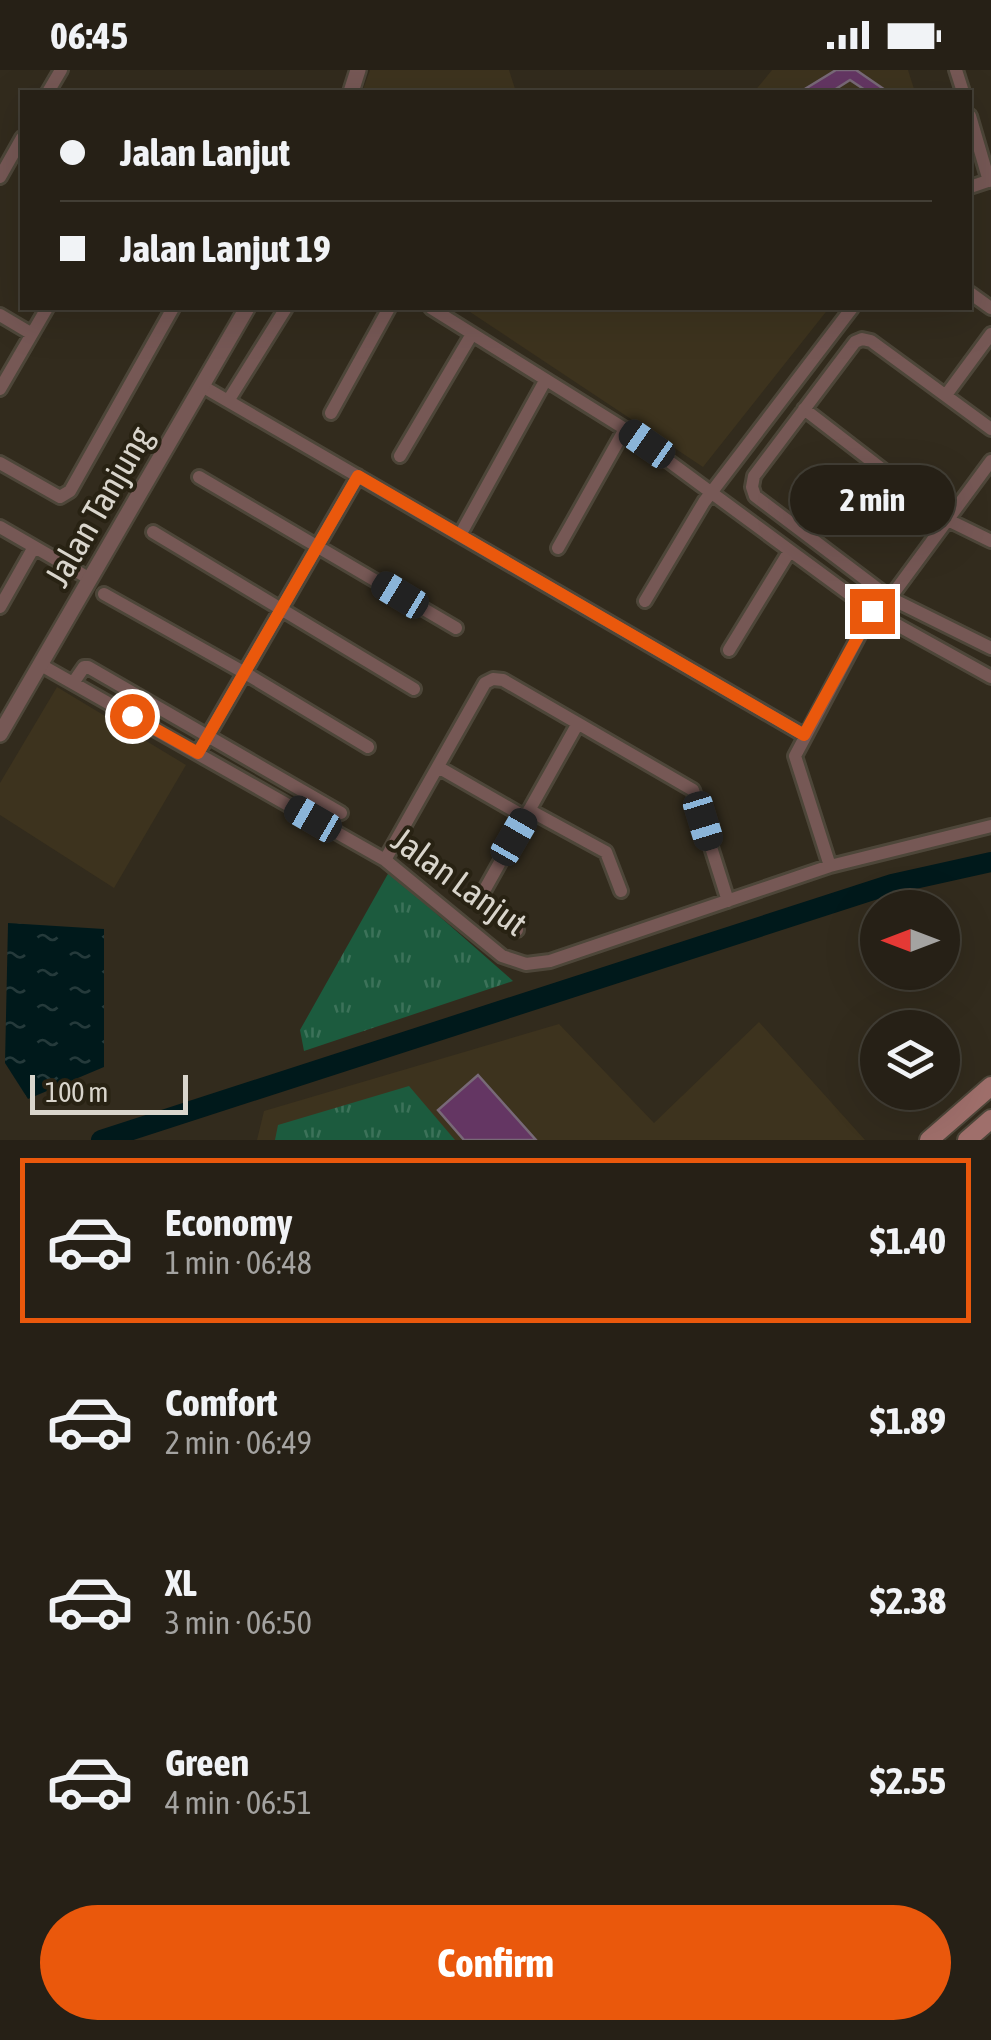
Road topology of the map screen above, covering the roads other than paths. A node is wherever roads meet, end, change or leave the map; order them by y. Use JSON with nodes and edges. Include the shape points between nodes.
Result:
{"nodes":[{"id":1,"x":972,"y":122,"type":"edge"},
{"id":2,"x":20,"y":142,"type":"edge"},
{"id":3,"x":0,"y":178,"type":"edge"},
{"id":4,"x":990,"y":181,"type":"edge"},
{"id":5,"x":47,"y":310,"type":"edge"},
{"id":6,"x":172,"y":310,"type":"edge"},
{"id":7,"x":247,"y":310,"type":"edge"},
{"id":8,"x":285,"y":310,"type":"edge"},
{"id":9,"x":388,"y":310,"type":"edge"},
{"id":10,"x":434,"y":310,"type":"edge"},
{"id":11,"x":850,"y":310,"type":"edge"},
{"id":12,"x":0,"y":314,"type":"edge"},
{"id":13,"x":32,"y":334,"type":"junction"},
{"id":14,"x":472,"y":334,"type":"junction"},
{"id":15,"x":991,"y":334,"type":"edge"},
{"id":16,"x":545,"y":381,"type":"junction"},
{"id":17,"x":202,"y":386,"type":"junction"},
{"id":18,"x":0,"y":389,"type":"edge"},
{"id":19,"x":946,"y":395,"type":"junction"},
{"id":20,"x":228,"y":401,"type":"junction"},
{"id":21,"x":804,"y":409,"type":"junction"},
{"id":22,"x":332,"y":413,"type":"dead end"},
{"id":23,"x":626,"y":429,"type":"junction"},
{"id":24,"x":991,"y":429,"type":"edge"},
{"id":25,"x":400,"y":456,"type":"dead end"},
{"id":26,"x":991,"y":461,"type":"edge"},
{"id":27,"x":0,"y":464,"type":"edge"},
{"id":28,"x":358,"y":476,"type":"junction"},
{"id":29,"x":199,"y":477,"type":"dead end"},
{"id":30,"x":712,"y":492,"type":"junction"},
{"id":31,"x":948,"y":520,"type":"junction"},
{"id":32,"x":0,"y":527,"type":"edge"},
{"id":33,"x":153,"y":532,"type":"dead end"},
{"id":34,"x":460,"y":535,"type":"junction"},
{"id":35,"x":991,"y":541,"type":"edge"},
{"id":36,"x":318,"y":546,"type":"junction"},
{"id":37,"x":34,"y":547,"type":"junction"},
{"id":38,"x":558,"y":548,"type":"dead end"},
{"id":39,"x":789,"y":552,"type":"junction"},
{"id":40,"x":90,"y":579,"type":"junction"},
{"id":41,"x":104,"y":594,"type":"dead end"},
{"id":42,"x":890,"y":598,"type":"junction"},
{"id":43,"x":644,"y":601,"type":"dead end"},
{"id":44,"x":0,"y":607,"type":"edge"},
{"id":45,"x":281,"y":610,"type":"junction"},
{"id":46,"x":872,"y":611,"type":"junction"},
{"id":47,"x":456,"y":628,"type":"dead end"},
{"id":48,"x":991,"y":648,"type":"edge"},
{"id":49,"x":729,"y":650,"type":"dead end"},
{"id":50,"x":41,"y":666,"type":"junction"},
{"id":51,"x":245,"y":672,"type":"junction"},
{"id":52,"x":991,"y":676,"type":"edge"},
{"id":53,"x":73,"y":684,"type":"junction"},
{"id":54,"x":414,"y":689,"type":"dead end"},
{"id":55,"x":576,"y":725,"type":"junction"},
{"id":56,"x":0,"y":734,"type":"edge"},
{"id":57,"x":804,"y":735,"type":"junction"},
{"id":58,"x":208,"y":737,"type":"junction"},
{"id":59,"x":368,"y":747,"type":"dead end"},
{"id":60,"x":198,"y":753,"type":"junction"},
{"id":61,"x":438,"y":766,"type":"junction"},
{"id":62,"x":341,"y":813,"type":"dead end"},
{"id":63,"x":527,"y":813,"type":"junction"},
{"id":64,"x":991,"y":826,"type":"edge"},
{"id":65,"x":385,"y":860,"type":"junction"},
{"id":66,"x":830,"y":866,"type":"junction"},
{"id":67,"x":620,"y":891,"type":"dead end"},
{"id":68,"x":728,"y":901,"type":"junction"},
{"id":69,"x":516,"y":930,"type":"dead end"},
{"id":70,"x":991,"y":1086,"type":"edge"},
{"id":71,"x":991,"y":1119,"type":"edge"},
{"id":72,"x":930,"y":1140,"type":"edge"},
{"id":73,"x":968,"y":1140,"type":"edge"}],
"edges":[{"from":1,"to":4,"type":"street"},
{"from":2,"to":3,"type":"street"},
{"from":5,"to":13,"type":"street"},
{"from":6,"to":27,"type":"street","via":[[70,491],[60,497],[47,492]]},
{"from":7,"to":17,"type":"street","name":"Jalan Tanjung"},
{"from":8,"to":20,"type":"street"},
{"from":9,"to":22,"type":"street"},
{"from":10,"to":14,"type":"street"},
{"from":11,"to":30,"type":"street"},
{"from":12,"to":13,"type":"street"},
{"from":13,"to":18,"type":"street"},
{"from":14,"to":16,"type":"street"},
{"from":14,"to":25,"type":"street"},
{"from":15,"to":19,"type":"street"},
{"from":16,"to":23,"type":"street"},
{"from":16,"to":34,"type":"street"},
{"from":17,"to":20,"type":"street"},
{"from":17,"to":40,"type":"street","name":"Jalan Tanjung"},
{"from":19,"to":21,"type":"street","via":[[870,341],[857,340]]},
{"from":19,"to":24,"type":"street"},
{"from":20,"to":28,"type":"street"},
{"from":21,"to":31,"type":"street"},
{"from":21,"to":42,"type":"street","via":[[754,476],[754,494]]},
{"from":23,"to":30,"type":"street"},
{"from":23,"to":38,"type":"street"},
{"from":26,"to":31,"type":"street"},
{"from":28,"to":34,"type":"street"},
{"from":28,"to":36,"type":"street"},
{"from":29,"to":36,"type":"street"},
{"from":30,"to":39,"type":"street"},
{"from":30,"to":43,"type":"street"},
{"from":31,"to":35,"type":"street"},
{"from":31,"to":42,"type":"street"},
{"from":32,"to":37,"type":"street"},
{"from":33,"to":45,"type":"street"},
{"from":34,"to":57,"type":"street"},
{"from":36,"to":45,"type":"street"},
{"from":36,"to":47,"type":"street"},
{"from":37,"to":40,"type":"street"},
{"from":37,"to":44,"type":"street"},
{"from":39,"to":46,"type":"street"},
{"from":39,"to":49,"type":"street"},
{"from":40,"to":50,"type":"street","name":"Jalan Tanjung"},
{"from":41,"to":51,"type":"street"},
{"from":42,"to":48,"type":"street"},
{"from":45,"to":51,"type":"street"},
{"from":45,"to":54,"type":"street"},
{"from":46,"to":52,"type":"street"},
{"from":46,"to":57,"type":"street"},
{"from":50,"to":53,"type":"street","name":"Jalan Lanjut"},
{"from":50,"to":56,"type":"street","name":"Jalan Tanjung"},
{"from":51,"to":58,"type":"street"},
{"from":51,"to":59,"type":"street"},
{"from":53,"to":58,"type":"street","via":[[88,666]]},
{"from":53,"to":60,"type":"street","name":"Jalan Lanjut"},
{"from":55,"to":61,"type":"street","via":[[493,678]]},
{"from":55,"to":63,"type":"street"},
{"from":55,"to":68,"type":"street","via":[[694,790]]},
{"from":57,"to":66,"type":"street","via":[[795,764]]},
{"from":58,"to":60,"type":"street"},
{"from":58,"to":62,"type":"street"},
{"from":60,"to":65,"type":"street","name":"Jalan Lanjut"},
{"from":61,"to":63,"type":"street"},
{"from":61,"to":65,"type":"street"},
{"from":63,"to":67,"type":"street","via":[[606,852]]},
{"from":63,"to":69,"type":"street","via":[[480,898]]},
{"from":64,"to":66,"type":"street","name":"Jalan Lanjut"},
{"from":65,"to":68,"type":"street","name":"Jalan Lanjut","via":[[502,956],[526,964]]},
{"from":66,"to":68,"type":"street","name":"Jalan Lanjut"},
{"from":70,"to":72,"type":"main road"},
{"from":71,"to":73,"type":"main road"}]}
